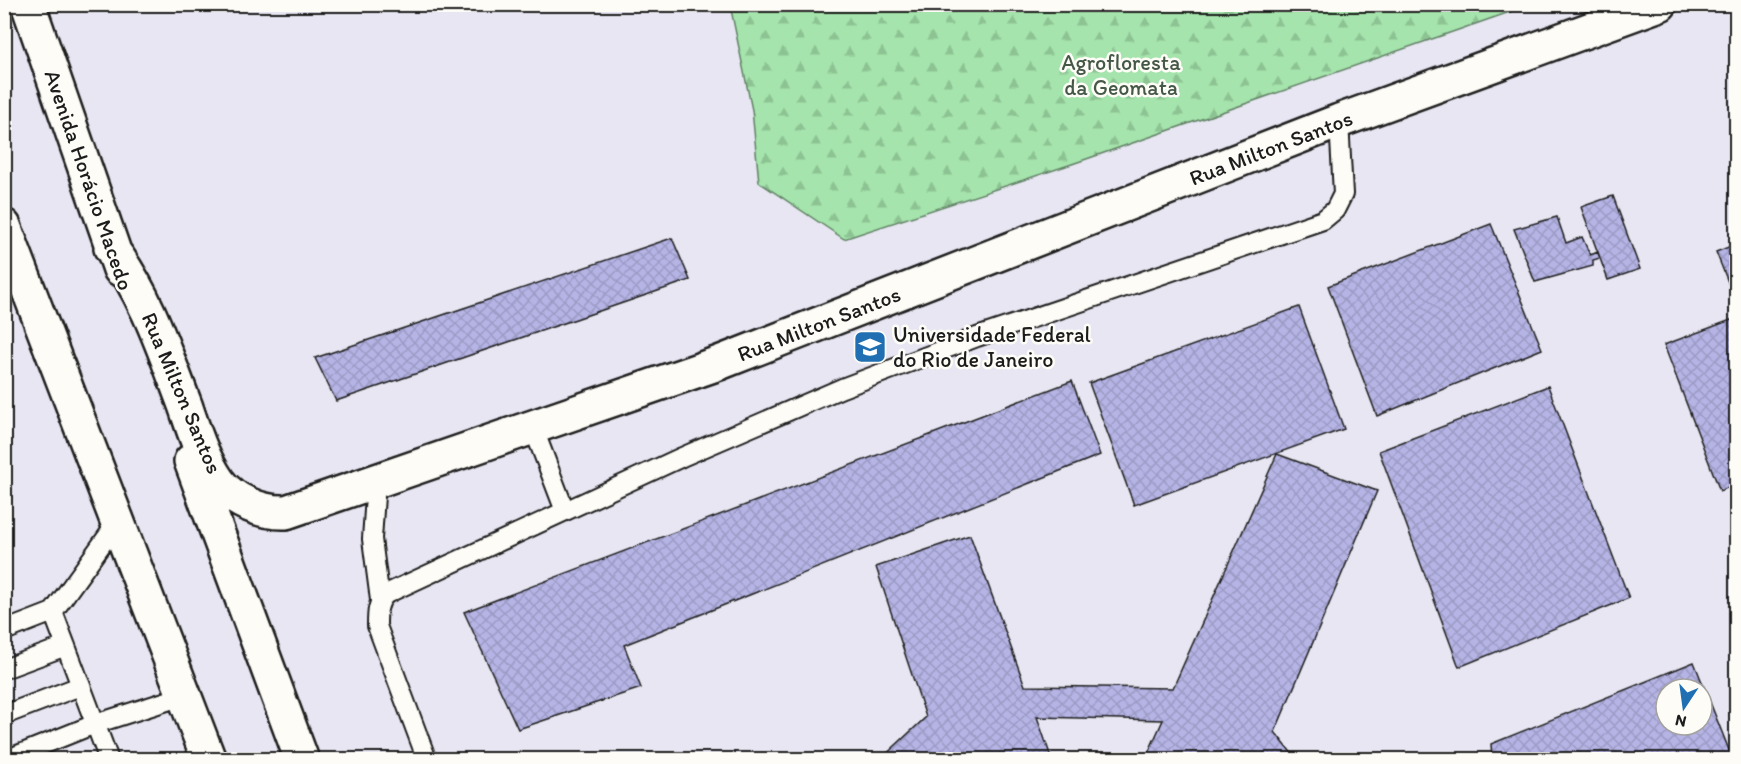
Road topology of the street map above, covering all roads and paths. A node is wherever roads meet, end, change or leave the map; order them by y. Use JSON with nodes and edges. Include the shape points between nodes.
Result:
{"nodes":[{"id":1,"x":28,"y":4,"type":"edge"},
{"id":2,"x":1660,"y":4,"type":"edge"},
{"id":3,"x":1339,"y":121,"type":"junction"},
{"id":4,"x":4,"y":226,"type":"edge"},
{"id":5,"x":111,"y":248,"type":"junction"},
{"id":6,"x":533,"y":427,"type":"junction"},
{"id":7,"x":376,"y":481,"type":"junction"},
{"id":8,"x":565,"y":511,"type":"junction"},
{"id":9,"x":117,"y":524,"type":"junction"},
{"id":10,"x":380,"y":600,"type":"junction"},
{"id":11,"x":53,"y":612,"type":"junction"},
{"id":12,"x":4,"y":630,"type":"edge"},
{"id":13,"x":66,"y":646,"type":"junction"},
{"id":14,"x":4,"y":669,"type":"edge"},
{"id":15,"x":80,"y":686,"type":"junction"},
{"id":16,"x":186,"y":695,"type":"junction"},
{"id":17,"x":4,"y":715,"type":"edge"},
{"id":18,"x":95,"y":724,"type":"junction"},
{"id":19,"x":5,"y":759,"type":"edge"},
{"id":20,"x":109,"y":759,"type":"edge"},
{"id":21,"x":209,"y":759,"type":"edge"},
{"id":22,"x":302,"y":759,"type":"edge"},
{"id":23,"x":427,"y":759,"type":"edge"}],
"edges":[{"from":1,"to":5,"type":"street","name":"Avenida Horácio Macedo"},
{"from":2,"to":3,"type":"street","name":"Rua Milton Santos"},
{"from":3,"to":6,"type":"street","name":"Rua Milton Santos","via":[[719,363]]},
{"from":3,"to":8,"type":"lane","via":[[1343,194],[1335,210],[1323,220],[977,337],[842,388]]},
{"from":4,"to":9,"type":"street"},
{"from":5,"to":7,"type":"street","name":"Rua Milton Santos","via":[[130,272],[155,325],[202,452],[230,494],[264,511],[286,512]]},
{"from":5,"to":22,"type":"street","name":"Avenida Horácio Macedo"},
{"from":6,"to":7,"type":"street","name":"Rua Milton Santos"},
{"from":6,"to":8,"type":"lane"},
{"from":7,"to":10,"type":"lane","via":[[372,539]]},
{"from":8,"to":10,"type":"lane"},
{"from":9,"to":11,"type":"lane"},
{"from":9,"to":16,"type":"street"},
{"from":10,"to":23,"type":"lane","via":[[377,626]]},
{"from":11,"to":12,"type":"lane"},
{"from":11,"to":13,"type":"lane"},
{"from":13,"to":14,"type":"lane"},
{"from":13,"to":15,"type":"lane"},
{"from":15,"to":17,"type":"lane"},
{"from":15,"to":18,"type":"lane"},
{"from":16,"to":18,"type":"lane"},
{"from":16,"to":21,"type":"street"},
{"from":18,"to":19,"type":"lane"},
{"from":18,"to":20,"type":"lane"}]}
